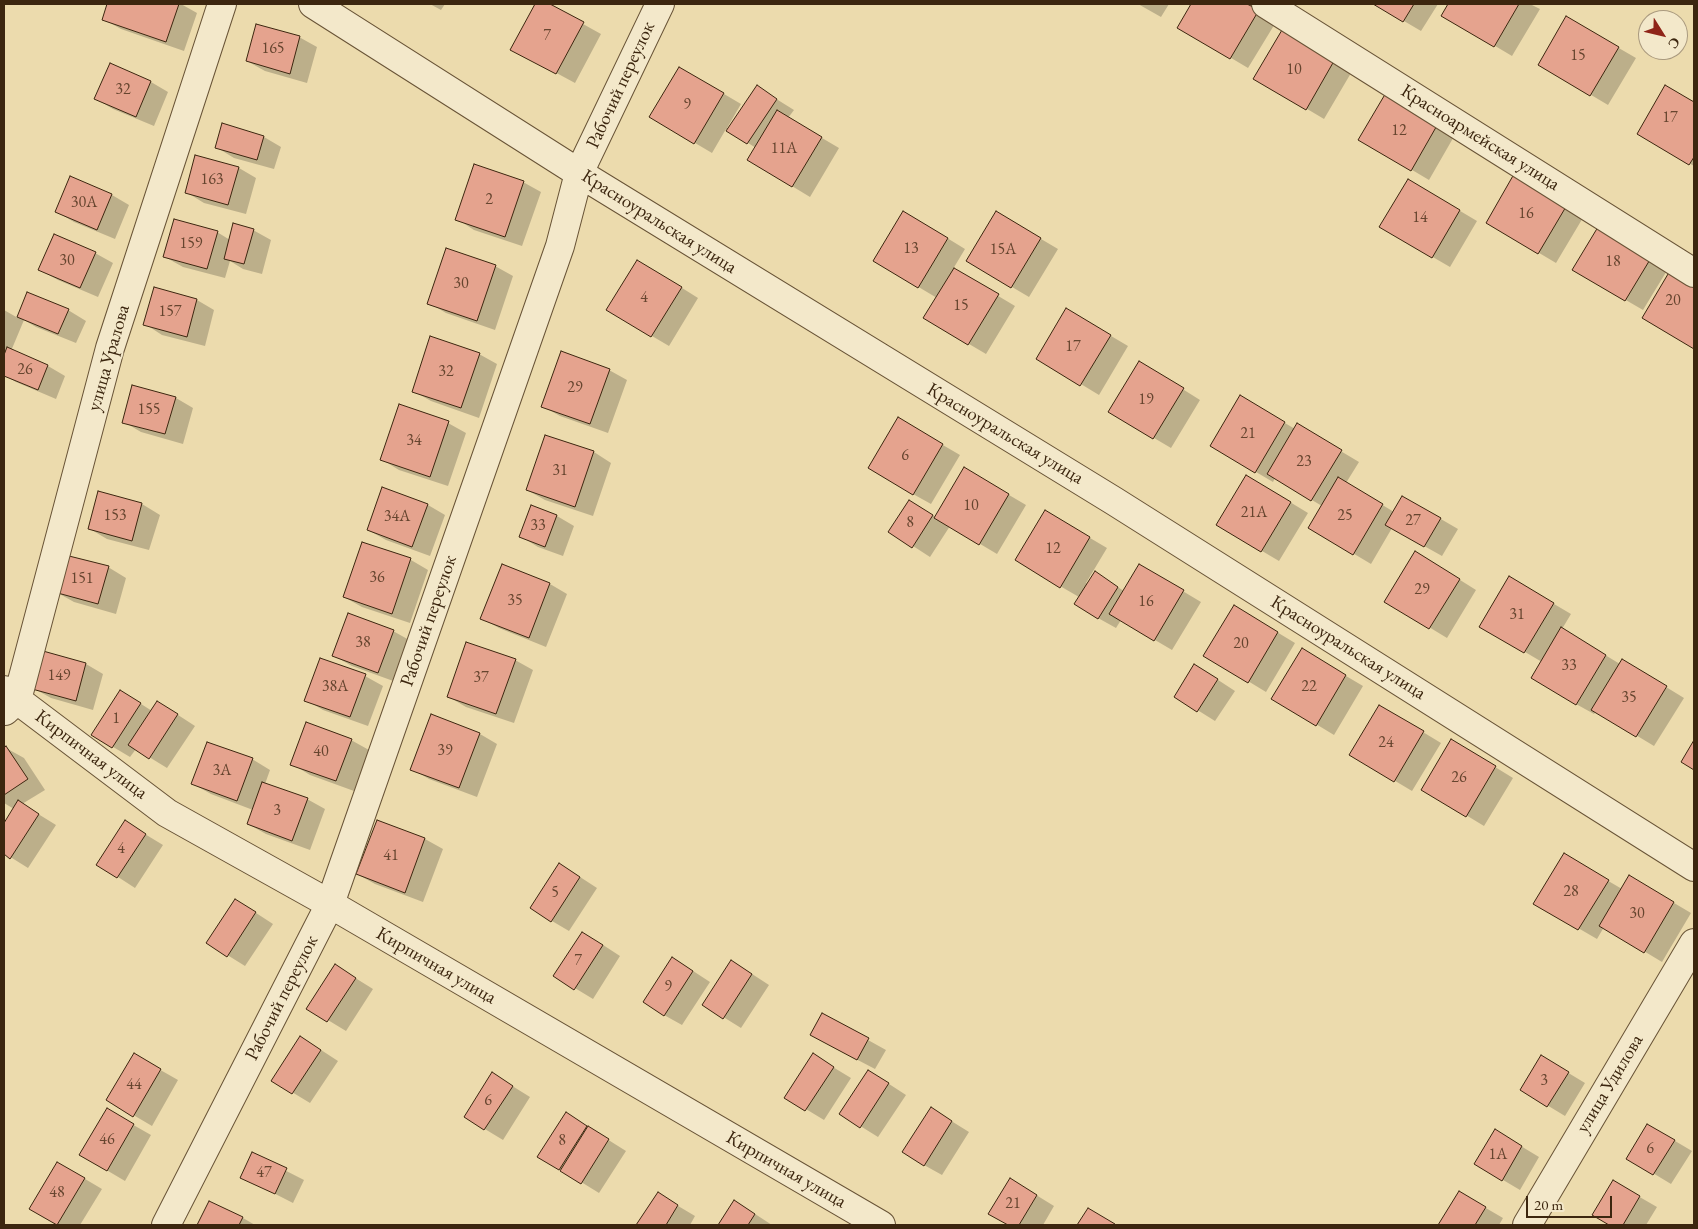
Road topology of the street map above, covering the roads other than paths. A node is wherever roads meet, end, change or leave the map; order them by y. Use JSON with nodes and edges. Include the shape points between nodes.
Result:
{"nodes":[{"id":1,"x":222,"y":4,"type":"edge"},
{"id":2,"x":313,"y":4,"type":"edge"},
{"id":3,"x":660,"y":4,"type":"edge"},
{"id":4,"x":1266,"y":4,"type":"edge"},
{"id":5,"x":579,"y":173,"type":"junction"},
{"id":6,"x":1694,"y":273,"type":"edge"},
{"id":7,"x":8,"y":700,"type":"edge"},
{"id":8,"x":1694,"y":867,"type":"edge"},
{"id":9,"x":330,"y":904,"type":"junction"},
{"id":10,"x":1694,"y":943,"type":"edge"},
{"id":11,"x":166,"y":1225,"type":"edge"},
{"id":12,"x":881,"y":1225,"type":"edge"},
{"id":13,"x":1527,"y":1225,"type":"edge"}],
"edges":[{"from":1,"to":7,"type":"street","name":"улица Уралова","via":[[110,348]]},
{"from":2,"to":5,"type":"street","name":"Красноуральская улица"},
{"from":3,"to":5,"type":"street","name":"Рабочий переулок"},
{"from":4,"to":6,"type":"street","name":"Красноармейская улица"},
{"from":5,"to":8,"type":"street","name":"Красноуральская улица","via":[[1114,501]]},
{"from":5,"to":9,"type":"street","name":"Рабочий переулок","via":[[560,246]]},
{"from":7,"to":9,"type":"street","name":"Кирпичная улица","via":[[167,813]]},
{"from":9,"to":11,"type":"street","name":"Рабочий переулок"},
{"from":9,"to":12,"type":"street","name":"Кирпичная улица"},
{"from":10,"to":13,"type":"street","name":"улица Удилова"}]}
